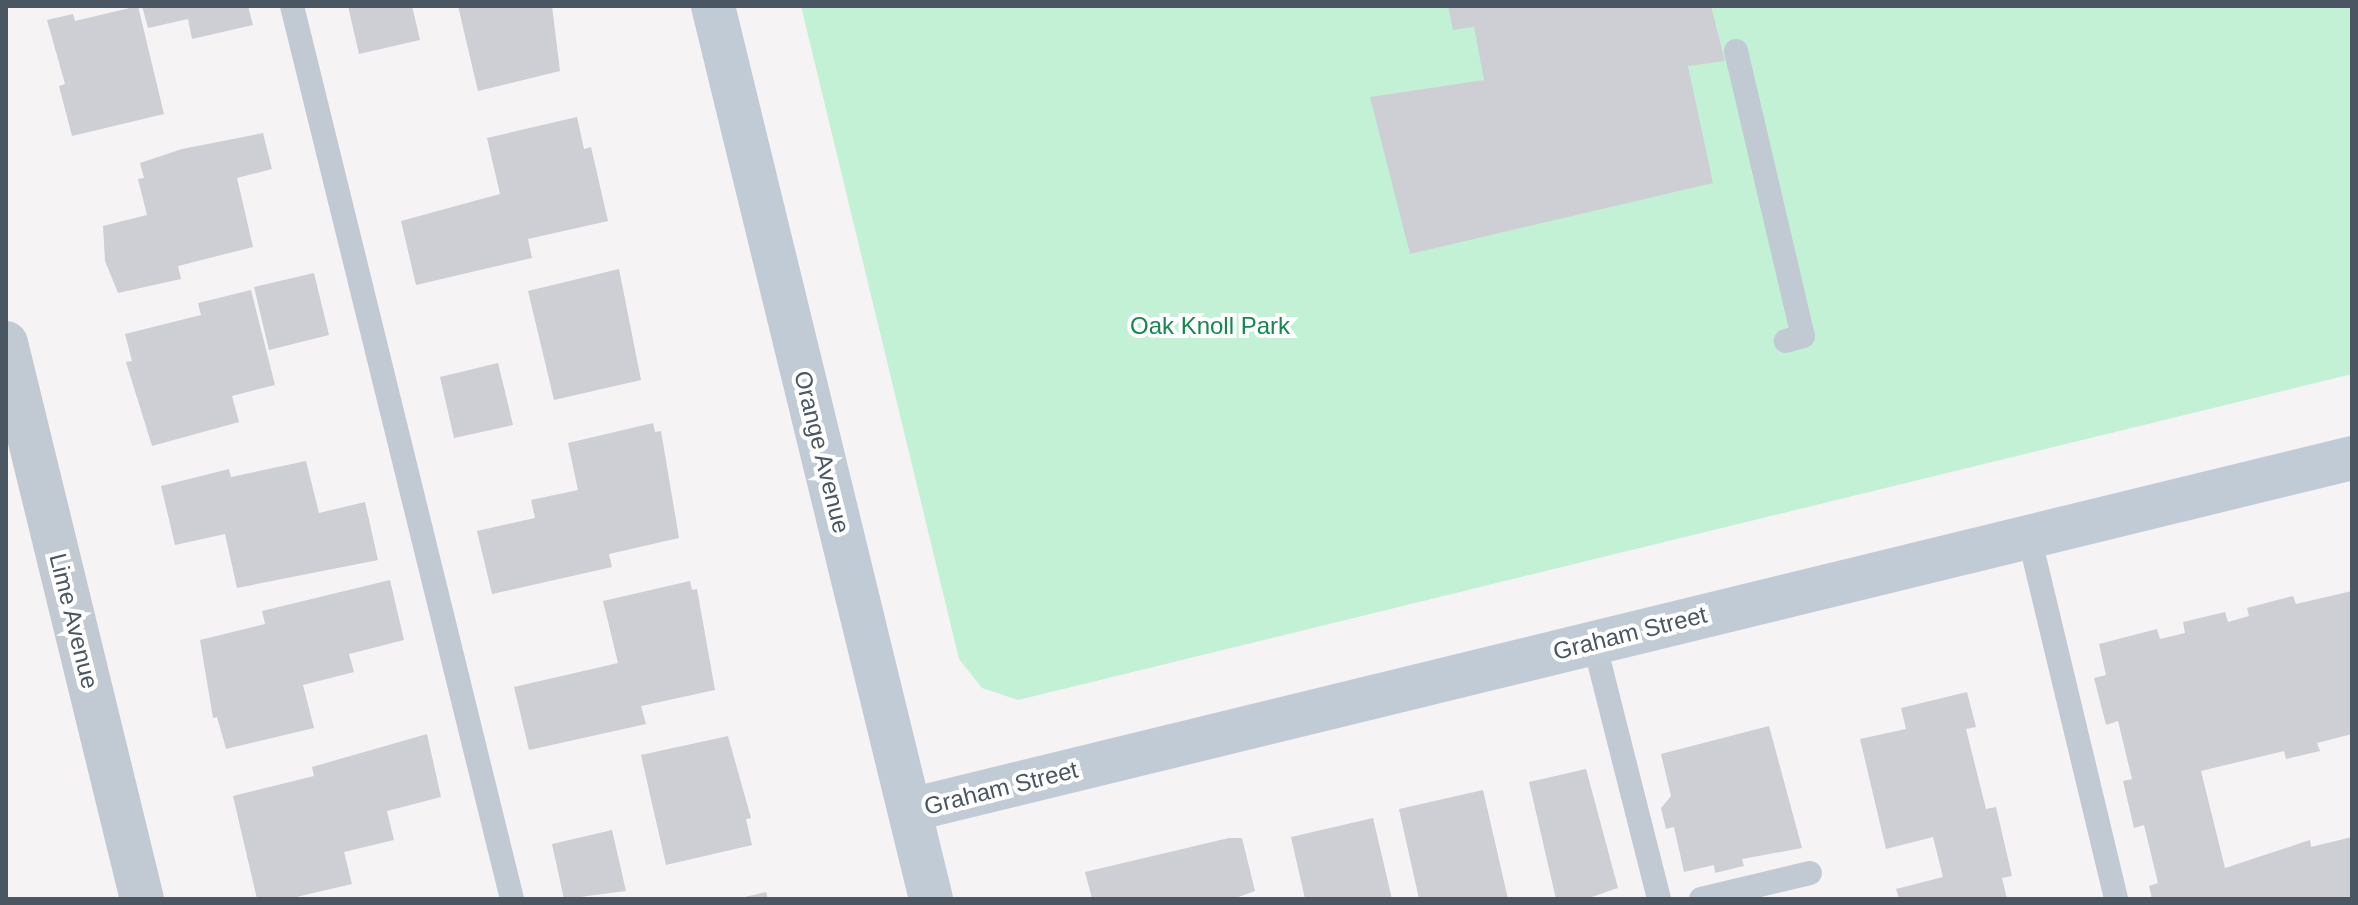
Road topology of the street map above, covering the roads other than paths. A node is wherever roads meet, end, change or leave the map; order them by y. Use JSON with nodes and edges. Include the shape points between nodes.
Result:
{"nodes":[{"id":1,"x":292,"y":6,"type":"edge"},
{"id":2,"x":713,"y":6,"type":"edge"},
{"id":3,"x":1736,"y":51,"type":"dead end"},
{"id":4,"x":1786,"y":341,"type":"dead end"},
{"id":5,"x":6,"y":343,"type":"edge"},
{"id":6,"x":2352,"y":458,"type":"edge"},
{"id":7,"x":2029,"y":536,"type":"junction"},
{"id":8,"x":1594,"y":642,"type":"junction"},
{"id":9,"x":910,"y":810,"type":"junction"},
{"id":10,"x":1810,"y":873,"type":"dead end"},
{"id":11,"x":142,"y":899,"type":"edge"},
{"id":12,"x":512,"y":899,"type":"edge"},
{"id":13,"x":931,"y":899,"type":"edge"},
{"id":14,"x":1659,"y":899,"type":"edge"},
{"id":15,"x":1701,"y":899,"type":"edge"},
{"id":16,"x":2116,"y":899,"type":"edge"}],
"edges":[{"from":1,"to":12,"type":"lane"},
{"from":2,"to":9,"type":"street","name":"Orange Avenue"},
{"from":3,"to":4,"type":"lane","via":[[1803,336]]},
{"from":5,"to":11,"type":"street","name":"Lime Avenue"},
{"from":6,"to":7,"type":"street","name":"Graham Street"},
{"from":7,"to":8,"type":"street","name":"Graham Street"},
{"from":7,"to":16,"type":"lane"},
{"from":8,"to":9,"type":"street","name":"Graham Street"},
{"from":8,"to":14,"type":"lane"},
{"from":9,"to":13,"type":"street","name":"Orange Avenue"},
{"from":10,"to":15,"type":"lane"}]}
